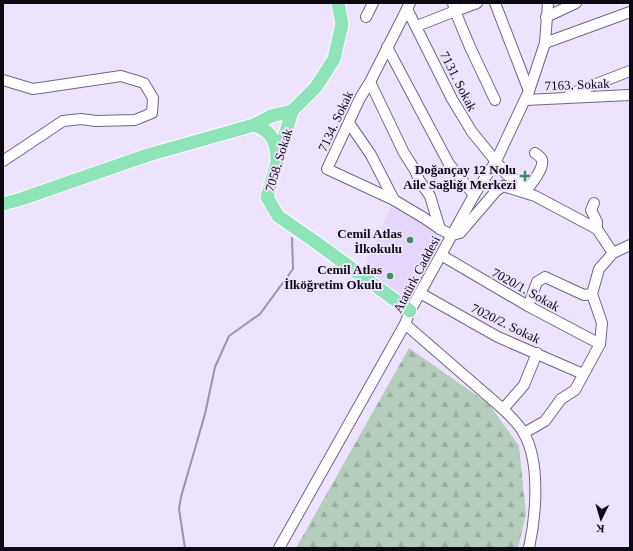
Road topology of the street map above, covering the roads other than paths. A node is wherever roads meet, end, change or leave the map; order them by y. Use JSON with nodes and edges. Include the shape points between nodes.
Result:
{"nodes":[{"id":1,"x":338,"y":3,"type":"edge"},
{"id":2,"x":373,"y":3,"type":"edge"},
{"id":3,"x":477,"y":3,"type":"edge"},
{"id":4,"x":495,"y":3,"type":"edge"},
{"id":5,"x":548,"y":3,"type":"edge"},
{"id":6,"x":576,"y":3,"type":"edge"},
{"id":7,"x":409,"y":6,"type":"edge"},
{"id":8,"x":454,"y":7,"type":"edge"},
{"id":9,"x":630,"y":12,"type":"edge"},
{"id":10,"x":366,"y":17,"type":"dead end"},
{"id":11,"x":546,"y":17,"type":"junction"},
{"id":12,"x":417,"y":26,"type":"junction"},
{"id":13,"x":545,"y":43,"type":"junction"},
{"id":14,"x":387,"y":47,"type":"junction"},
{"id":15,"x":630,"y":71,"type":"edge"},
{"id":16,"x":3,"y":80,"type":"edge"},
{"id":17,"x":370,"y":82,"type":"junction"},
{"id":18,"x":527,"y":95,"type":"junction"},
{"id":19,"x":630,"y":95,"type":"edge"},
{"id":20,"x":564,"y":97,"type":"junction"},
{"id":21,"x":495,"y":100,"type":"dead end"},
{"id":22,"x":292,"y":111,"type":"junction"},
{"id":23,"x":271,"y":116,"type":"junction"},
{"id":24,"x":349,"y":123,"type":"junction"},
{"id":25,"x":254,"y":125,"type":"junction"},
{"id":26,"x":284,"y":143,"type":"junction"},
{"id":27,"x":535,"y":153,"type":"dead end"},
{"id":28,"x":3,"y":161,"type":"edge"},
{"id":29,"x":496,"y":161,"type":"junction"},
{"id":30,"x":277,"y":165,"type":"junction"},
{"id":31,"x":474,"y":195,"type":"junction"},
{"id":32,"x":394,"y":200,"type":"junction"},
{"id":33,"x":594,"y":203,"type":"dead end"},
{"id":34,"x":3,"y":204,"type":"edge"},
{"id":35,"x":598,"y":229,"type":"junction"},
{"id":36,"x":440,"y":230,"type":"junction"},
{"id":37,"x":452,"y":235,"type":"junction"},
{"id":38,"x":630,"y":245,"type":"edge"},
{"id":39,"x":613,"y":253,"type":"junction"},
{"id":40,"x":441,"y":255,"type":"junction"},
{"id":41,"x":420,"y":293,"type":"junction"},
{"id":42,"x":592,"y":294,"type":"junction"},
{"id":43,"x":528,"y":306,"type":"junction"},
{"id":44,"x":410,"y":311,"type":"junction"},
{"id":45,"x":405,"y":324,"type":"junction"},
{"id":46,"x":600,"y":344,"type":"junction"},
{"id":47,"x":537,"y":353,"type":"junction"},
{"id":48,"x":583,"y":374,"type":"junction"},
{"id":49,"x":503,"y":409,"type":"junction"},
{"id":50,"x":524,"y":433,"type":"junction"},
{"id":51,"x":279,"y":548,"type":"edge"},
{"id":52,"x":529,"y":548,"type":"edge"}],
"edges":[{"from":1,"to":22,"type":"main road","name":"7058. Sokak","via":[[342,24],[334,59],[316,87]]},
{"from":2,"to":10,"type":"street"},
{"from":3,"to":8,"type":"street"},
{"from":4,"to":18,"type":"street"},
{"from":5,"to":11,"type":"street","name":"Atatürk Caddesi"},
{"from":6,"to":11,"type":"street"},
{"from":7,"to":12,"type":"street","name":"7131. Sokak"},
{"from":7,"to":14,"type":"street","name":"7134. Sokak"},
{"from":8,"to":12,"type":"street"},
{"from":8,"to":21,"type":"street"},
{"from":9,"to":13,"type":"street"},
{"from":11,"to":13,"type":"street","name":"Atatürk Caddesi"},
{"from":12,"to":29,"type":"street","name":"7131. Sokak","via":[[452,99],[472,132]]},
{"from":13,"to":18,"type":"street","name":"Atatürk Caddesi"},
{"from":14,"to":17,"type":"street","name":"7134. Sokak"},
{"from":14,"to":31,"type":"street","via":[[449,164]]},
{"from":15,"to":20,"type":"street"},
{"from":16,"to":28,"type":"street","via":[[33,89],[121,76],[144,83],[153,98],[152,113],[135,120],[64,121]]},
{"from":17,"to":24,"type":"street","name":"7134. Sokak"},
{"from":17,"to":36,"type":"street","via":[[404,153],[430,196]]},
{"from":18,"to":20,"type":"street","name":"7163. Sokak"},
{"from":18,"to":29,"type":"street","name":"Atatürk Caddesi"},
{"from":19,"to":20,"type":"street","name":"7163. Sokak"},
{"from":22,"to":23,"type":"main road"},
{"from":22,"to":26,"type":"main road","name":"7058. Sokak"},
{"from":23,"to":25,"type":"main road"},
{"from":23,"to":26,"type":"main road","via":[[276,116],[282,121]]},
{"from":24,"to":32,"type":"street","via":[[371,155]]},
{"from":24,"to":32,"type":"street","name":"7134. Sokak","via":[[328,169]]},
{"from":25,"to":30,"type":"main road","via":[[270,134],[276,145]]},
{"from":25,"to":34,"type":"main road","via":[[148,155]]},
{"from":26,"to":30,"type":"main road","name":"7058. Sokak"},
{"from":27,"to":29,"type":"street","name":"7131. Sokak","via":[[542,158],[543,163],[529,187],[507,175]]},
{"from":29,"to":31,"type":"street","name":"Atatürk Caddesi"},
{"from":30,"to":44,"type":"main road","name":"7058. Sokak","via":[[267,197],[278,216]]},
{"from":31,"to":37,"type":"street","name":"Atatürk Caddesi"},
{"from":32,"to":36,"type":"street","name":"7134. Sokak"},
{"from":33,"to":35,"type":"street","via":[[591,210]]},
{"from":35,"to":37,"type":"street","via":[[535,196],[503,186],[460,233]]},
{"from":35,"to":39,"type":"street"},
{"from":36,"to":37,"type":"street","name":"7134. Sokak"},
{"from":37,"to":40,"type":"street","name":"Atatürk Caddesi"},
{"from":38,"to":39,"type":"street"},
{"from":39,"to":42,"type":"street","via":[[599,270]]},
{"from":40,"to":41,"type":"street","name":"Atatürk Caddesi"},
{"from":40,"to":43,"type":"street","name":"7020/1. Sokak"},
{"from":41,"to":44,"type":"street","name":"Atatürk Caddesi"},
{"from":41,"to":47,"type":"street","name":"7020/2. Sokak","via":[[498,337]]},
{"from":42,"to":43,"type":"street","via":[[584,296],[545,277],[537,282]]},
{"from":42,"to":46,"type":"street","via":[[602,323]]},
{"from":43,"to":46,"type":"street","name":"7020/1. Sokak"},
{"from":44,"to":45,"type":"street","name":"Atatürk Caddesi"},
{"from":45,"to":49,"type":"street"},
{"from":45,"to":51,"type":"street","name":"Atatürk Caddesi"},
{"from":46,"to":48,"type":"street"},
{"from":47,"to":48,"type":"street","name":"7020/2. Sokak"},
{"from":47,"to":49,"type":"street","via":[[524,385]]},
{"from":48,"to":50,"type":"street","via":[[575,390],[561,399],[545,421]]},
{"from":49,"to":50,"type":"street"},
{"from":50,"to":52,"type":"street","via":[[534,460],[534,526]]}]}
